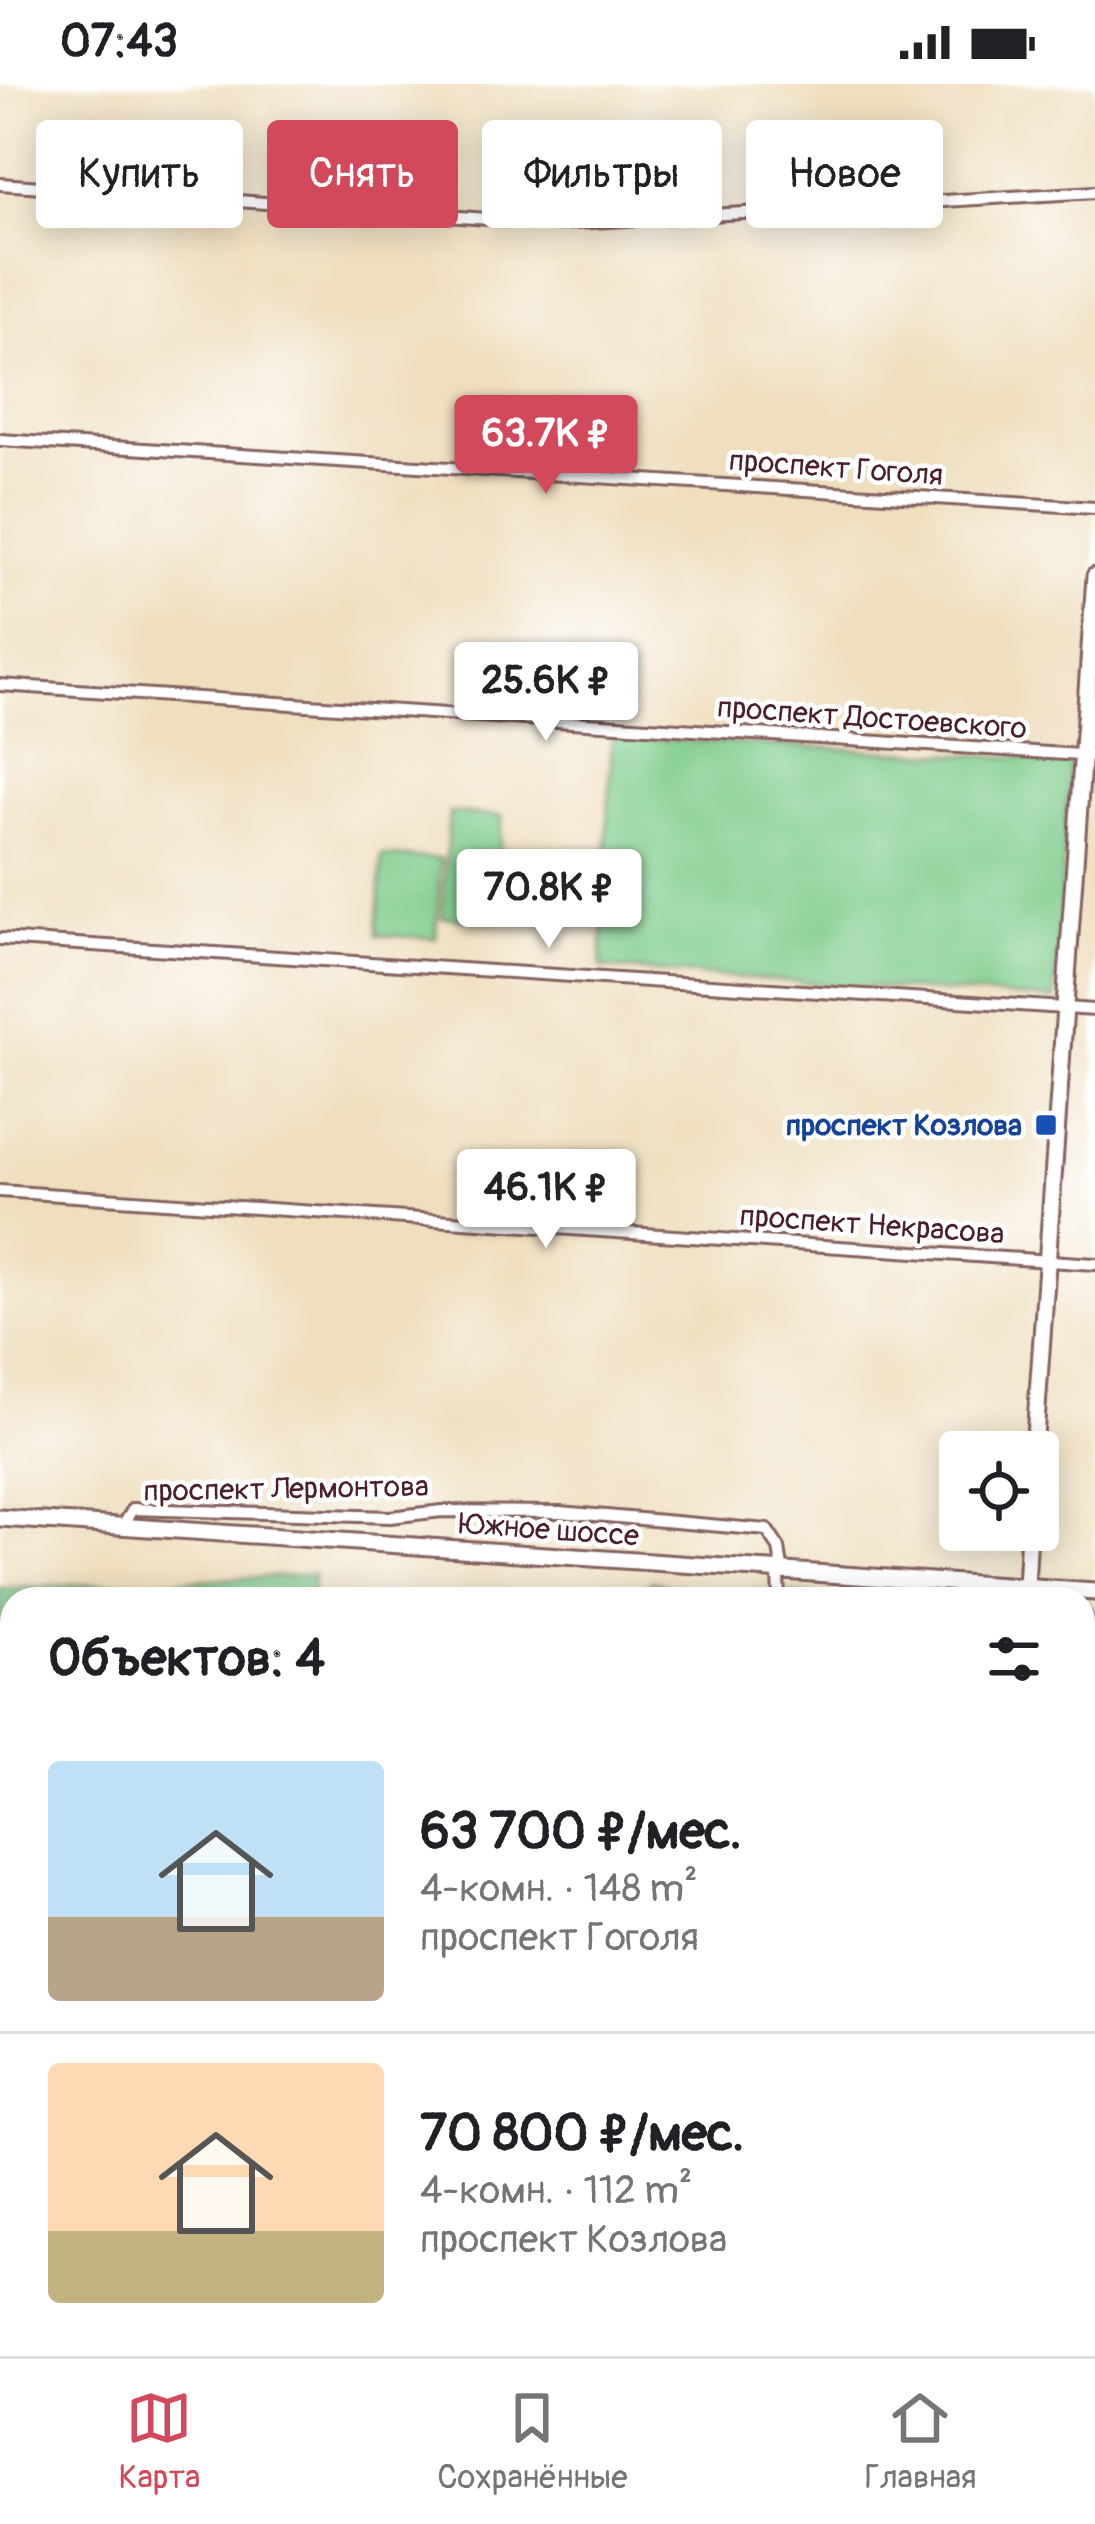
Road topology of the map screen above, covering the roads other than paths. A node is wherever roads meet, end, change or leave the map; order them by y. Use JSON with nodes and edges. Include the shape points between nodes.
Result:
{"nodes":[{"id":1,"x":0,"y":184,"type":"edge"},
{"id":2,"x":1095,"y":192,"type":"edge"},
{"id":3,"x":0,"y":440,"type":"edge"},
{"id":4,"x":1095,"y":508,"type":"edge"},
{"id":5,"x":1095,"y":576,"type":"edge"},
{"id":6,"x":0,"y":686,"type":"edge"},
{"id":7,"x":1088,"y":756,"type":"edge"},
{"id":8,"x":0,"y":939,"type":"edge"},
{"id":9,"x":1064,"y":1008,"type":"junction"},
{"id":10,"x":1095,"y":1010,"type":"edge"},
{"id":11,"x":0,"y":1191,"type":"edge"},
{"id":12,"x":1045,"y":1260,"type":"junction"},
{"id":13,"x":1095,"y":1264,"type":"edge"},
{"id":14,"x":1035,"y":1431,"type":"edge"},
{"id":15,"x":0,"y":1518,"type":"edge"},
{"id":16,"x":123,"y":1526,"type":"junction"},
{"id":17,"x":1028,"y":1551,"type":"edge"},
{"id":18,"x":780,"y":1574,"type":"junction"},
{"id":19,"x":779,"y":1587,"type":"edge"},
{"id":20,"x":948,"y":1587,"type":"edge"},
{"id":21,"x":1026,"y":1587,"type":"edge"}],
"edges":[{"from":1,"to":2,"type":"street","via":[[559,224]]},
{"from":3,"to":4,"type":"street","name":"проспект Гоголя"},
{"from":5,"to":7,"type":"street"},
{"from":6,"to":7,"type":"street","name":"проспект Достоевского"},
{"from":7,"to":9,"type":"street"},
{"from":8,"to":9,"type":"street"},
{"from":9,"to":10,"type":"street"},
{"from":9,"to":12,"type":"street"},
{"from":11,"to":12,"type":"street","name":"проспект Некрасова"},
{"from":12,"to":13,"type":"street","name":"проспект Некрасова"},
{"from":12,"to":14,"type":"street"},
{"from":15,"to":16,"type":"street","name":"Южное шоссе"},
{"from":16,"to":18,"type":"street","name":"Южное шоссе"},
{"from":16,"to":18,"type":"street","name":"проспект Лермонтова","via":[[133,1509],[390,1517],[560,1512],[767,1530],[779,1548]]},
{"from":17,"to":21,"type":"street"},
{"from":18,"to":19,"type":"street"},
{"from":18,"to":20,"type":"street","name":"Южное шоссе"}]}
